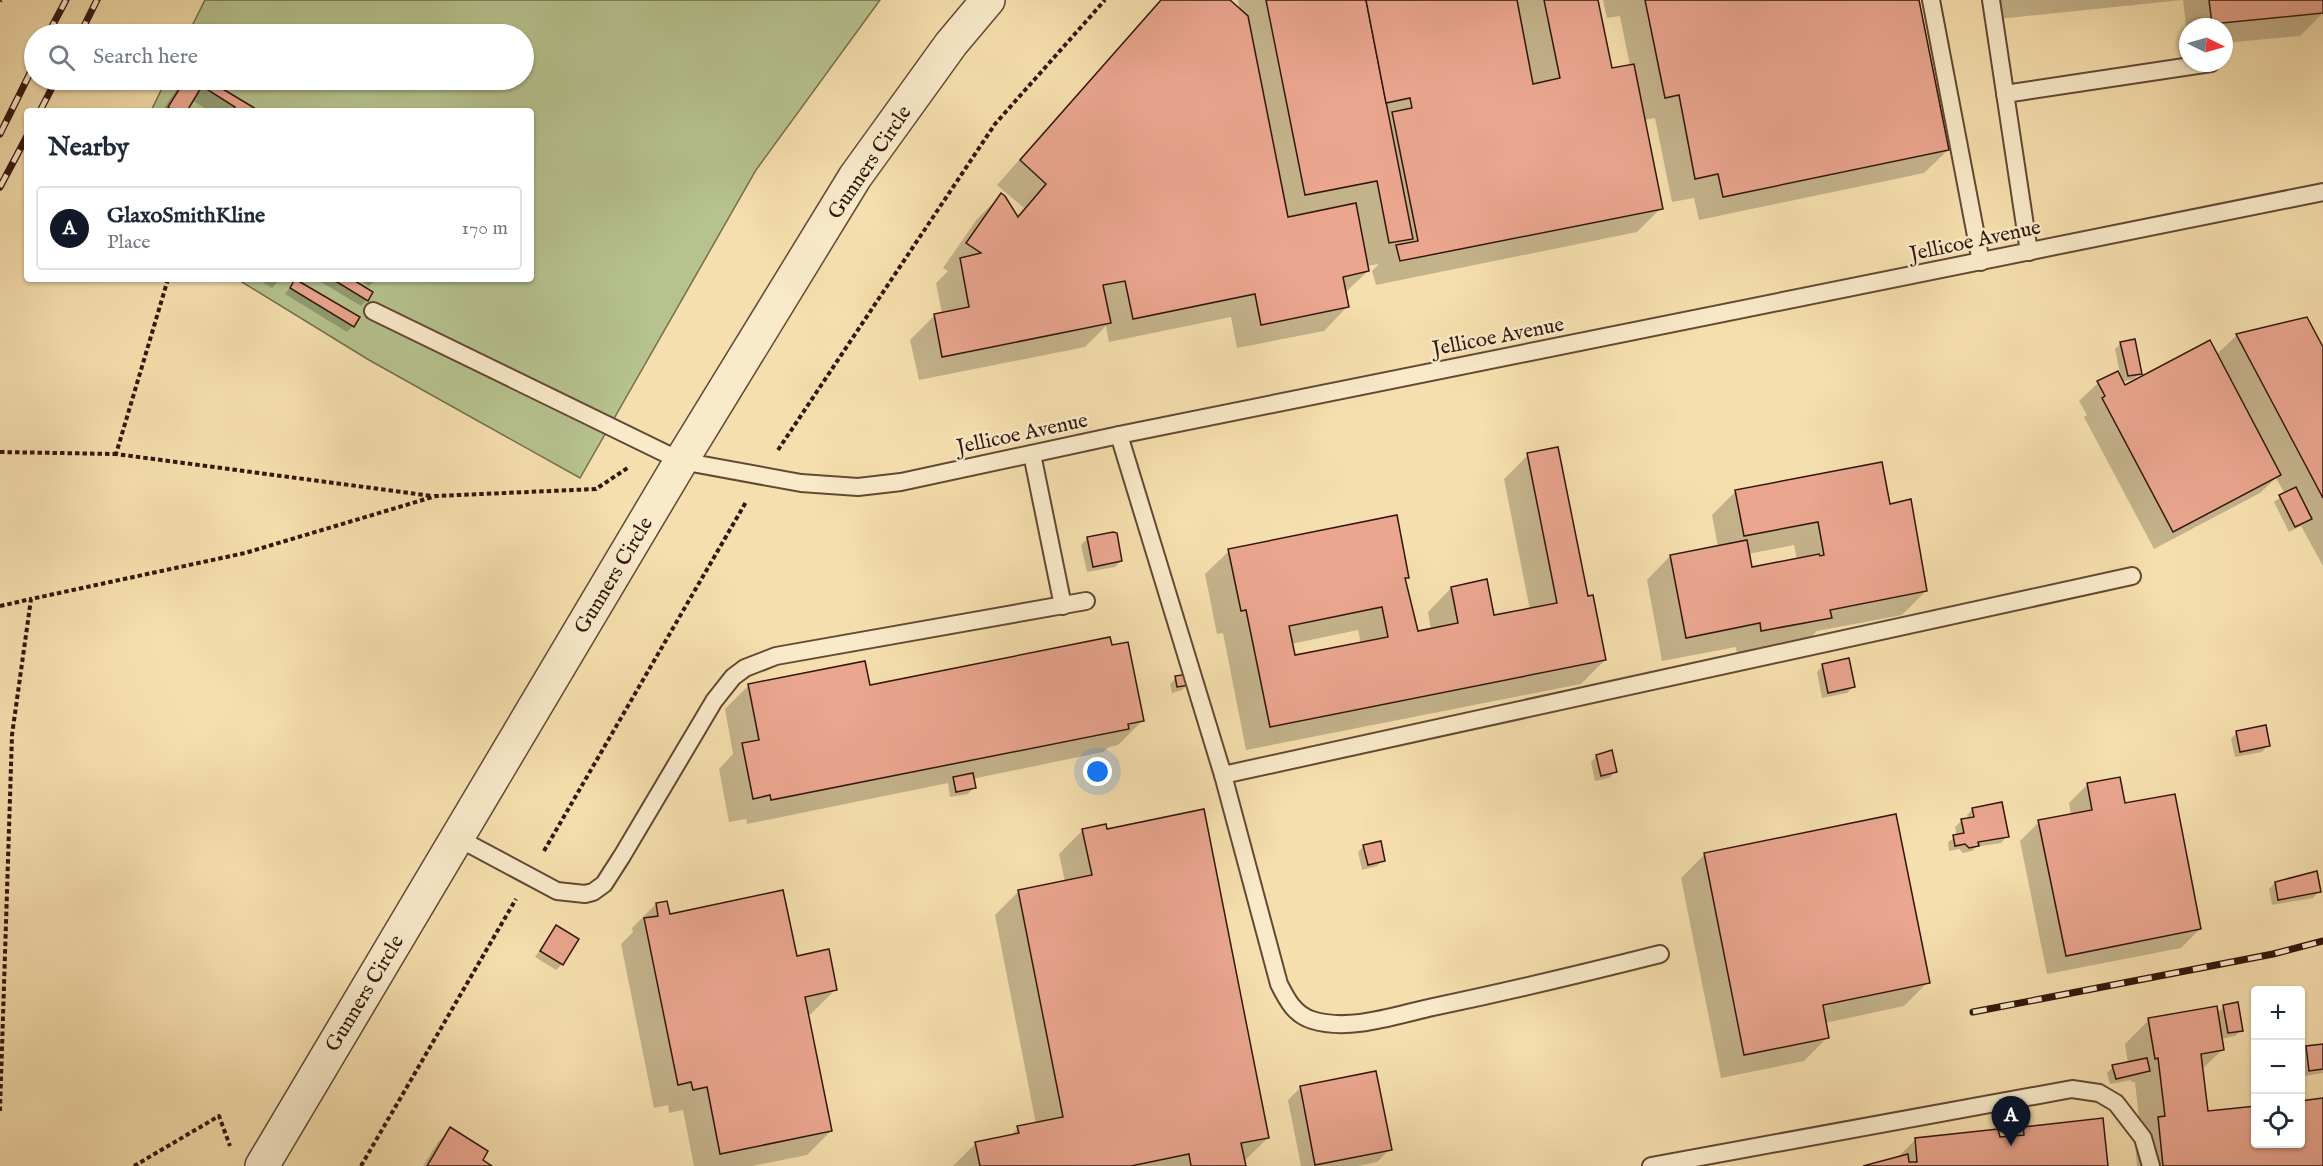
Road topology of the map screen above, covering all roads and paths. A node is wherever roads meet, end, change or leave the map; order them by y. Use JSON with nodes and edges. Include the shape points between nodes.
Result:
{"nodes":[{"id":1,"x":988,"y":0,"type":"edge"},
{"id":2,"x":1105,"y":0,"type":"edge"},
{"id":3,"x":1931,"y":0,"type":"edge"},
{"id":4,"x":1991,"y":0,"type":"edge"},
{"id":5,"x":2179,"y":68,"type":"edge"},
{"id":6,"x":2005,"y":94,"type":"junction"},
{"id":7,"x":2323,"y":192,"type":"edge"},
{"id":8,"x":2029,"y":252,"type":"junction"},
{"id":9,"x":1982,"y":262,"type":"junction"},
{"id":10,"x":167,"y":282,"type":"edge"},
{"id":11,"x":373,"y":311,"type":"dead end"},
{"id":12,"x":1119,"y":435,"type":"junction"},
{"id":13,"x":0,"y":452,"type":"edge"},
{"id":14,"x":116,"y":454,"type":"junction"},
{"id":15,"x":1032,"y":454,"type":"junction"},
{"id":16,"x":669,"y":455,"type":"junction"},
{"id":17,"x":761,"y":476,"type":"junction"},
{"id":18,"x":436,"y":496,"type":"junction"},
{"id":19,"x":2132,"y":576,"type":"dead end"},
{"id":20,"x":31,"y":598,"type":"junction"},
{"id":21,"x":1086,"y":601,"type":"dead end"},
{"id":22,"x":0,"y":606,"type":"edge"},
{"id":23,"x":1063,"y":606,"type":"junction"},
{"id":24,"x":1223,"y":775,"type":"junction"},
{"id":25,"x":456,"y":837,"type":"junction"},
{"id":26,"x":529,"y":877,"type":"junction"},
{"id":27,"x":1660,"y":954,"type":"dead end"},
{"id":28,"x":0,"y":1111,"type":"edge"},
{"id":29,"x":248,"y":1161,"type":"edge"},
{"id":30,"x":134,"y":1166,"type":"edge"},
{"id":31,"x":361,"y":1166,"type":"edge"},
{"id":32,"x":1651,"y":1166,"type":"edge"},
{"id":33,"x":2151,"y":1166,"type":"edge"}],
"edges":[{"from":1,"to":16,"type":"street","name":"Gunners Circle","via":[[951,44],[855,177]]},
{"from":2,"to":17,"type":"path","via":[[995,124]]},
{"from":3,"to":9,"type":"lane"},
{"from":4,"to":6,"type":"lane"},
{"from":5,"to":6,"type":"lane"},
{"from":6,"to":8,"type":"lane"},
{"from":7,"to":8,"type":"lane","name":"Jellicoe Avenue"},
{"from":8,"to":9,"type":"lane","name":"Jellicoe Avenue"},
{"from":9,"to":12,"type":"lane","name":"Jellicoe Avenue"},
{"from":10,"to":14,"type":"path"},
{"from":11,"to":16,"type":"lane","name":"Jellicoe Avenue"},
{"from":12,"to":15,"type":"lane","name":"Jellicoe Avenue"},
{"from":12,"to":24,"type":"lane"},
{"from":13,"to":14,"type":"path"},
{"from":14,"to":18,"type":"path"},
{"from":15,"to":17,"type":"lane","name":"Jellicoe Avenue","via":[[901,482],[858,487]]},
{"from":15,"to":23,"type":"lane"},
{"from":16,"to":17,"type":"lane","name":"Jellicoe Avenue"},
{"from":16,"to":18,"type":"path","via":[[596,489]]},
{"from":16,"to":25,"type":"street","name":"Gunners Circle"},
{"from":17,"to":26,"type":"path"},
{"from":18,"to":20,"type":"path","via":[[245,553]]},
{"from":19,"to":24,"type":"lane"},
{"from":20,"to":22,"type":"path"},
{"from":20,"to":28,"type":"path","via":[[12,735]]},
{"from":21,"to":23,"type":"lane"},
{"from":23,"to":26,"type":"lane","via":[[776,656],[745,668],[714,701],[604,884],[593,892],[572,893],[557,891]]},
{"from":24,"to":27,"type":"lane","via":[[1280,984],[1287,1000],[1309,1020],[1362,1022]]},
{"from":25,"to":26,"type":"lane"},
{"from":25,"to":29,"type":"street","name":"Gunners Circle"},
{"from":26,"to":31,"type":"path"},
{"from":29,"to":30,"type":"path","via":[[219,1116]]},
{"from":32,"to":33,"type":"lane","via":[[2072,1089],[2100,1093],[2116,1103],[2143,1138]]}]}
